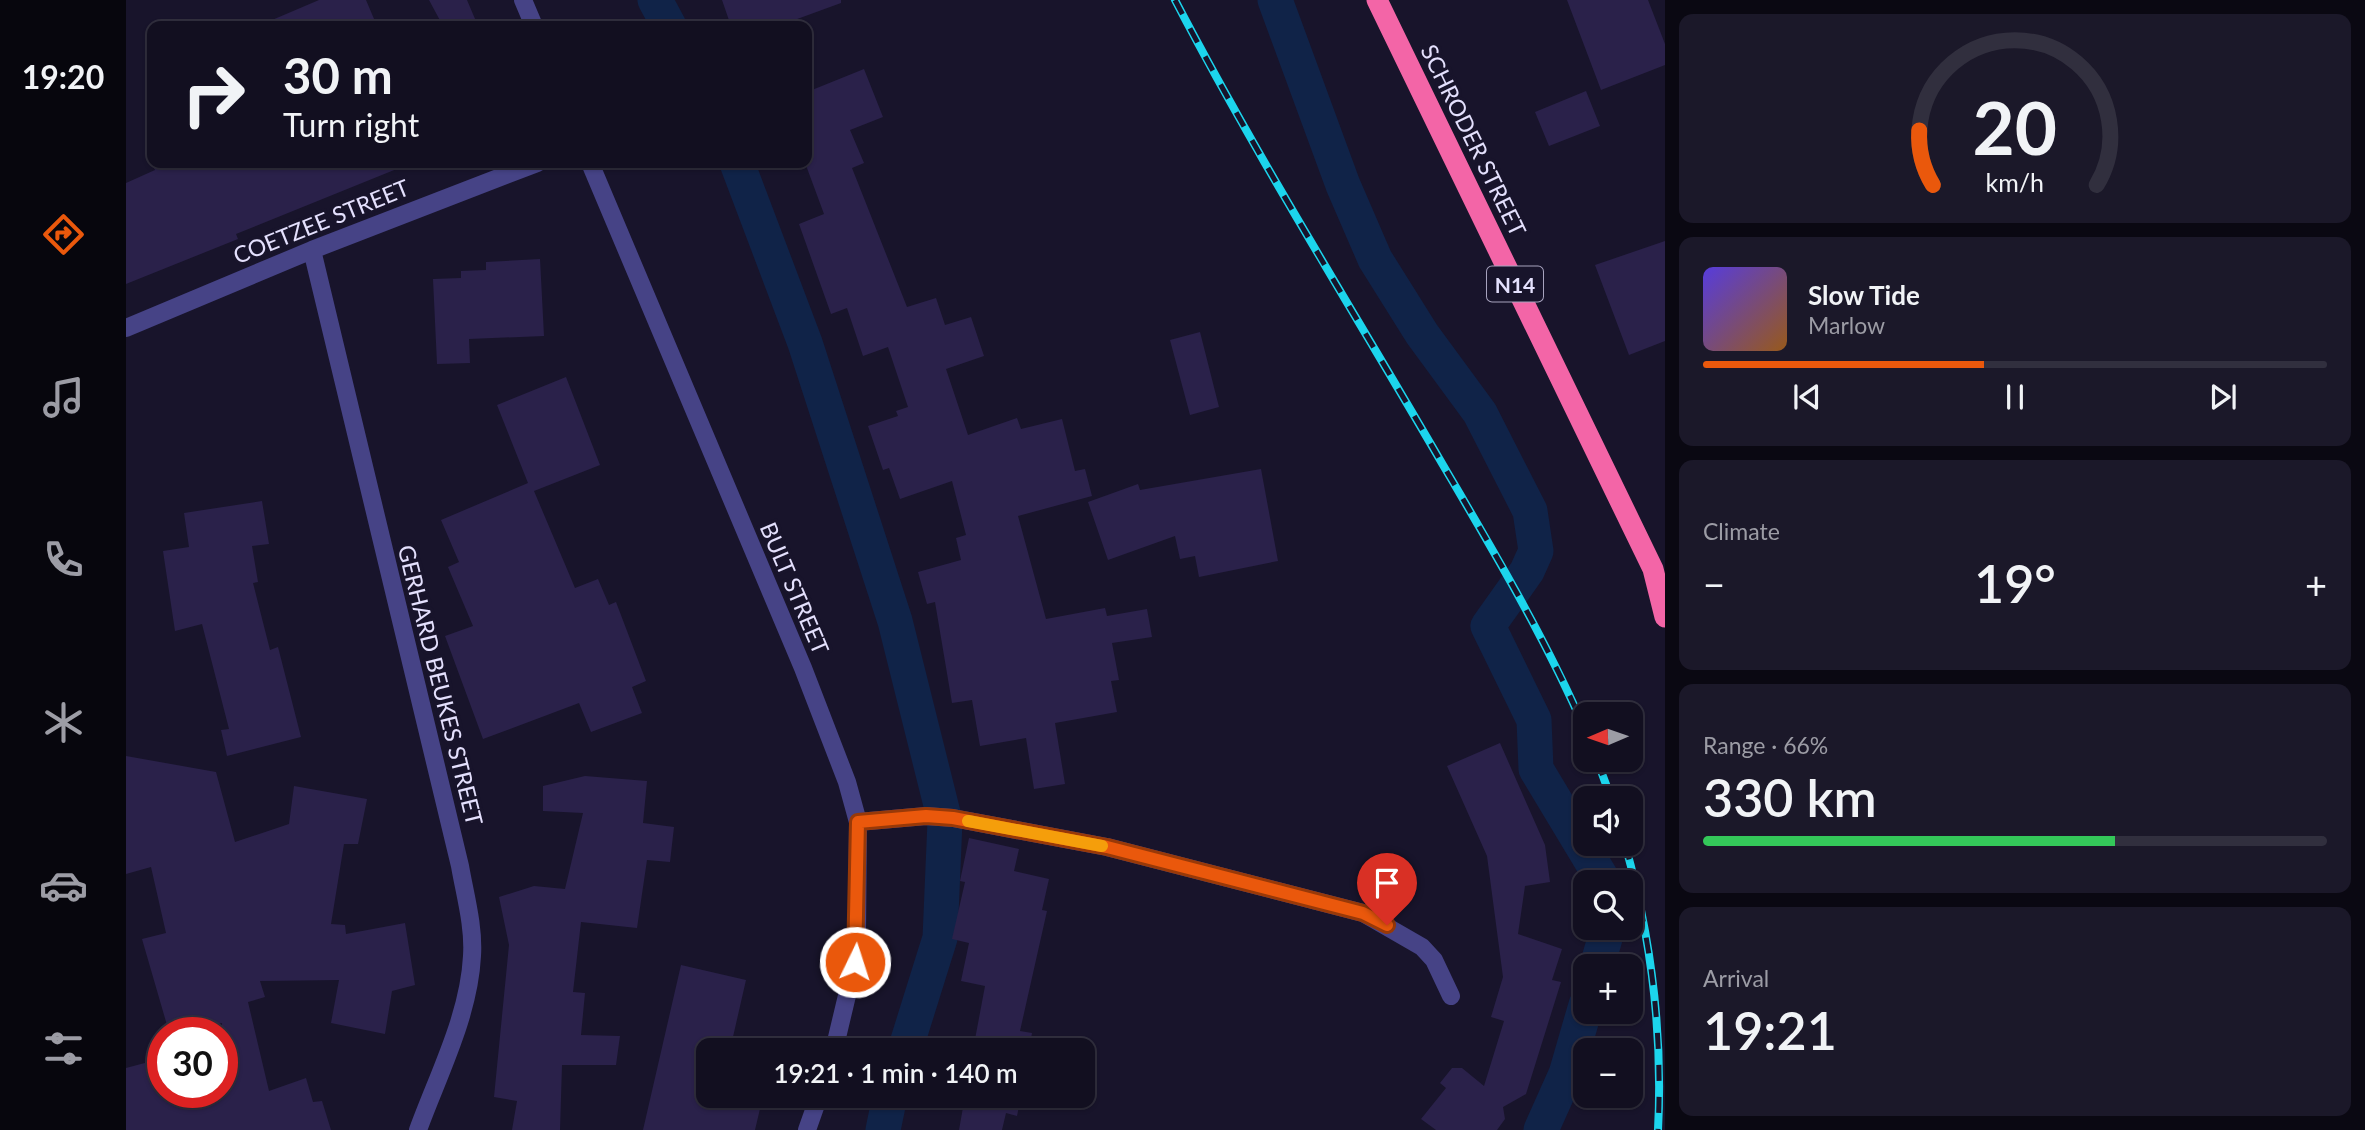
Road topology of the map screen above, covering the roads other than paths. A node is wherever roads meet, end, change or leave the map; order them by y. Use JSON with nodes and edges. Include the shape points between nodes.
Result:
{"nodes":[{"id":1,"x":523,"y":0,"type":"edge"},
{"id":2,"x":1377,"y":0,"type":"edge"},
{"id":3,"x":532,"y":21,"type":"edge"},
{"id":4,"x":524,"y":168,"type":"edge"},
{"id":5,"x":592,"y":168,"type":"edge"},
{"id":6,"x":312,"y":250,"type":"junction"},
{"id":7,"x":126,"y":328,"type":"edge"},
{"id":8,"x":1659,"y":575,"type":"edge"},
{"id":9,"x":1665,"y":617,"type":"edge"},
{"id":10,"x":858,"y":822,"type":"junction"},
{"id":11,"x":1451,"y":996,"type":"dead end"},
{"id":12,"x":837,"y":1038,"type":"edge"},
{"id":13,"x":815,"y":1108,"type":"edge"},
{"id":14,"x":418,"y":1130,"type":"edge"},
{"id":15,"x":807,"y":1130,"type":"edge"}],
"edges":[{"from":1,"to":3,"type":"street"},
{"from":2,"to":8,"type":"highway","name":"SCHRODER STREET","number":"N14"},
{"from":4,"to":6,"type":"street","name":"COETZEE STREET"},
{"from":5,"to":10,"type":"street","name":"BULT STREET","via":[[803,668]]},
{"from":6,"to":7,"type":"street","name":"COETZEE STREET"},
{"from":6,"to":14,"type":"street","name":"GERHARD BEUKES STREET","via":[[460,866],[471,934],[463,1007]]},
{"from":8,"to":9,"type":"highway","name":"SCHRODER STREET","number":"N14"},
{"from":10,"to":11,"type":"street","via":[[953,818],[1107,847],[1363,913],[1422,947],[1434,960]]},
{"from":10,"to":12,"type":"street","name":"BULT STREET","via":[[855,962]]},
{"from":13,"to":15,"type":"street"}]}
